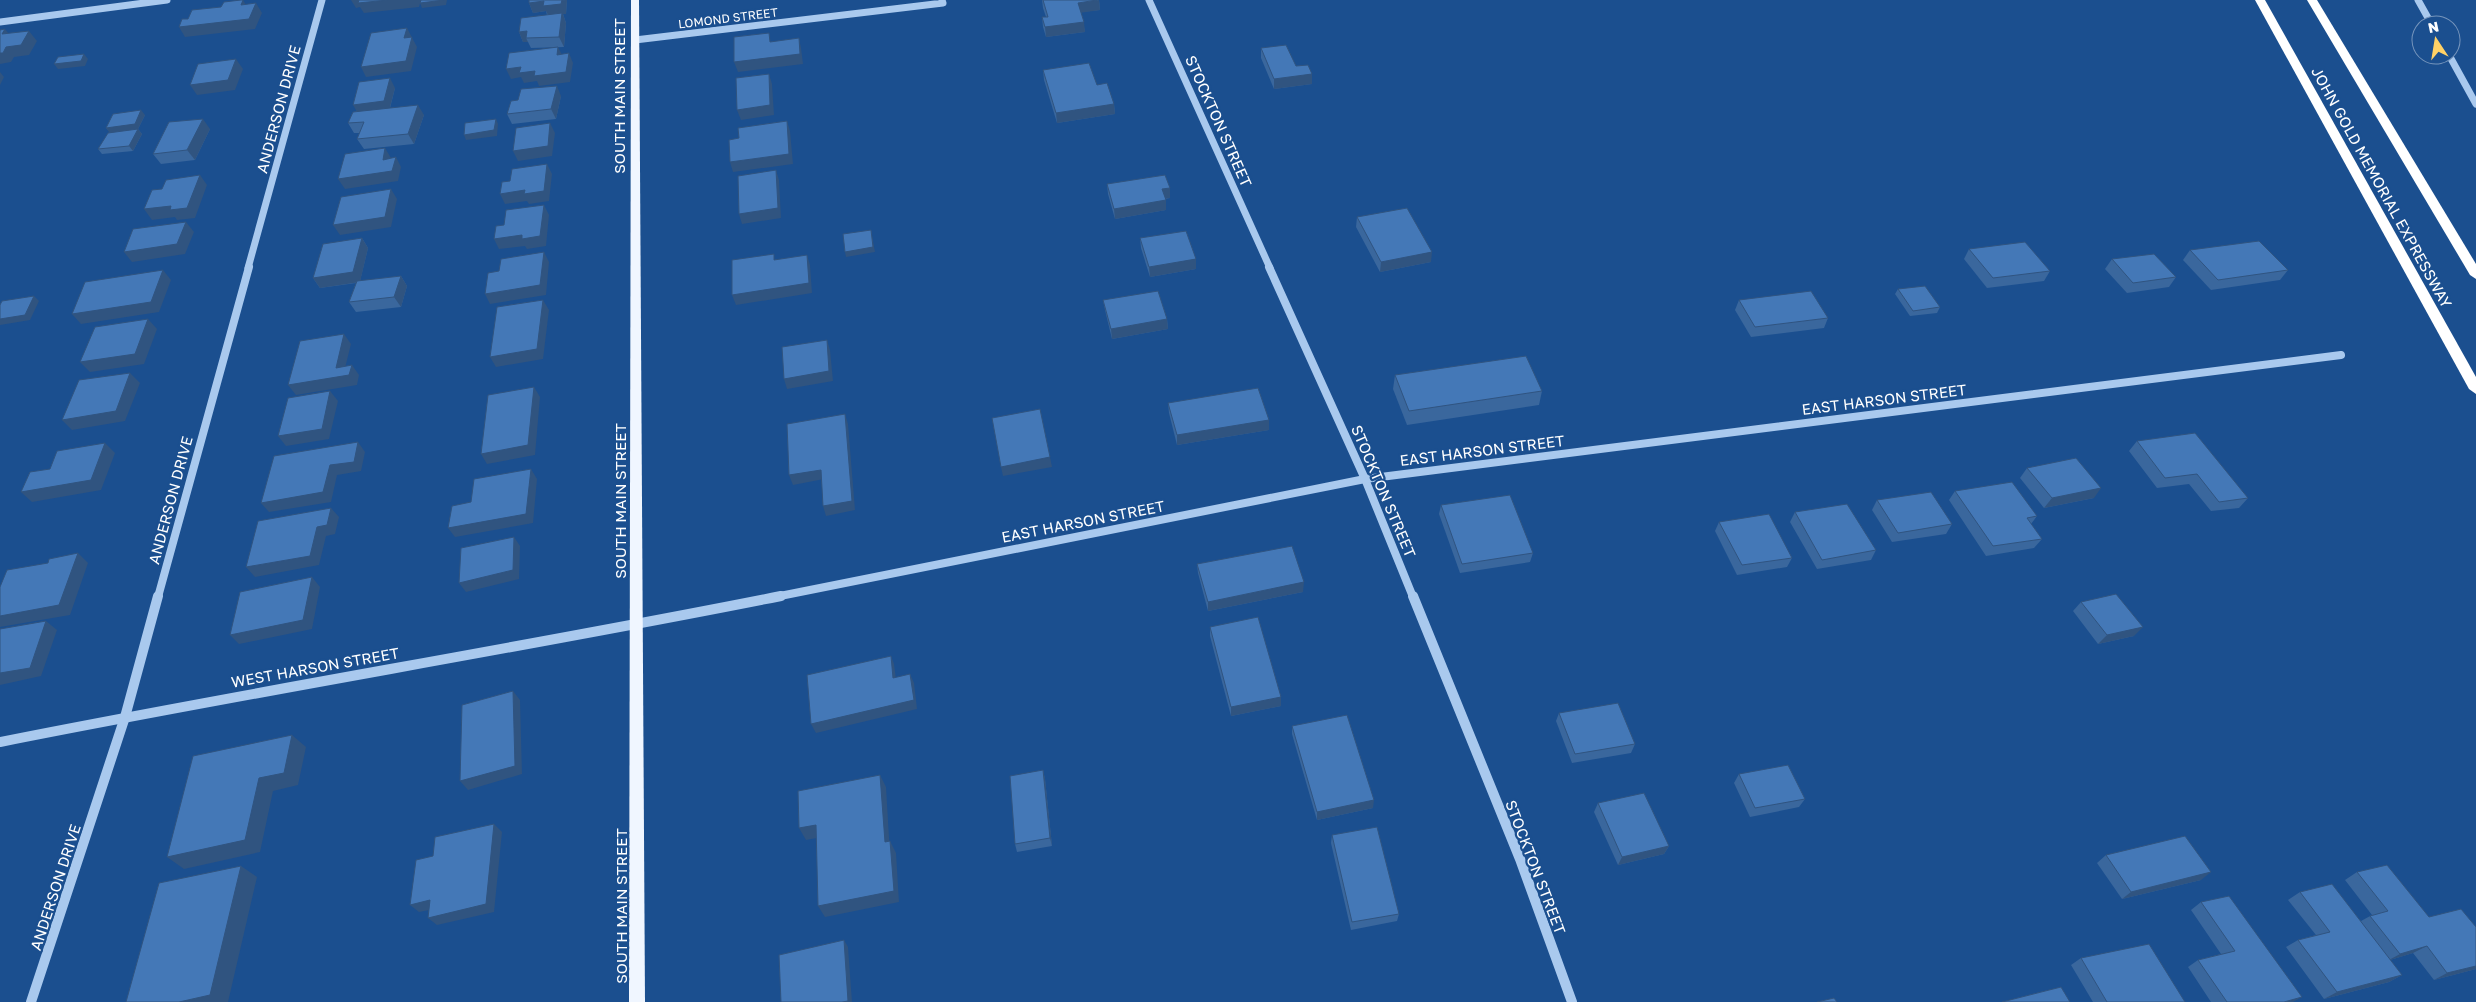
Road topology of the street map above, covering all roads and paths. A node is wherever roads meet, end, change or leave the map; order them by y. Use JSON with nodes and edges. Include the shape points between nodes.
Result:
{"nodes":[{"id":1,"x":166,"y":0,"type":"edge"},
{"id":2,"x":322,"y":0,"type":"edge"},
{"id":3,"x":635,"y":0,"type":"edge"},
{"id":4,"x":1149,"y":0,"type":"edge"},
{"id":5,"x":2260,"y":0,"type":"edge"},
{"id":6,"x":2312,"y":0,"type":"edge"},
{"id":7,"x":2418,"y":0,"type":"edge"},
{"id":8,"x":942,"y":2,"type":"edge"},
{"id":9,"x":2426,"y":15,"type":"edge"},
{"id":10,"x":0,"y":22,"type":"edge"},
{"id":11,"x":636,"y":40,"type":"junction"},
{"id":12,"x":2455,"y":65,"type":"edge"},
{"id":13,"x":2476,"y":104,"type":"edge"},
{"id":14,"x":2476,"y":275,"type":"edge"},
{"id":15,"x":2341,"y":355,"type":"dead end"},
{"id":16,"x":2476,"y":389,"type":"edge"},
{"id":17,"x":1365,"y":479,"type":"junction"},
{"id":18,"x":636,"y":625,"type":"junction"},
{"id":19,"x":125,"y":717,"type":"junction"},
{"id":20,"x":0,"y":742,"type":"edge"},
{"id":21,"x":31,"y":1002,"type":"edge"},
{"id":22,"x":637,"y":1002,"type":"edge"},
{"id":23,"x":1572,"y":1002,"type":"edge"}],
"edges":[{"from":1,"to":10,"type":"street"},
{"from":2,"to":19,"type":"street","name":"ANDERSON DRIVE"},
{"from":3,"to":11,"type":"main road","name":"SOUTH MAIN STREET"},
{"from":4,"to":17,"type":"street","name":"STOCKTON STREET"},
{"from":5,"to":16,"type":"highway","name":"JOHN GOLD MEMORIAL EXPRESSWAY"},
{"from":6,"to":14,"type":"highway","name":"JOHN GOLD MEMORIAL EXPRESSWAY"},
{"from":7,"to":9,"type":"street"},
{"from":8,"to":11,"type":"street","name":"LOMOND STREET"},
{"from":11,"to":18,"type":"main road","name":"SOUTH MAIN STREET"},
{"from":12,"to":13,"type":"street"},
{"from":15,"to":17,"type":"street","name":"EAST HARSON STREET"},
{"from":17,"to":18,"type":"street","name":"EAST HARSON STREET"},
{"from":17,"to":23,"type":"street","name":"STOCKTON STREET","via":[[1520,859]]},
{"from":18,"to":19,"type":"street","name":"WEST HARSON STREET"},
{"from":18,"to":22,"type":"main road","name":"SOUTH MAIN STREET"},
{"from":19,"to":20,"type":"street","name":"WEST HARSON STREET"},
{"from":19,"to":21,"type":"street","name":"ANDERSON DRIVE"}]}
